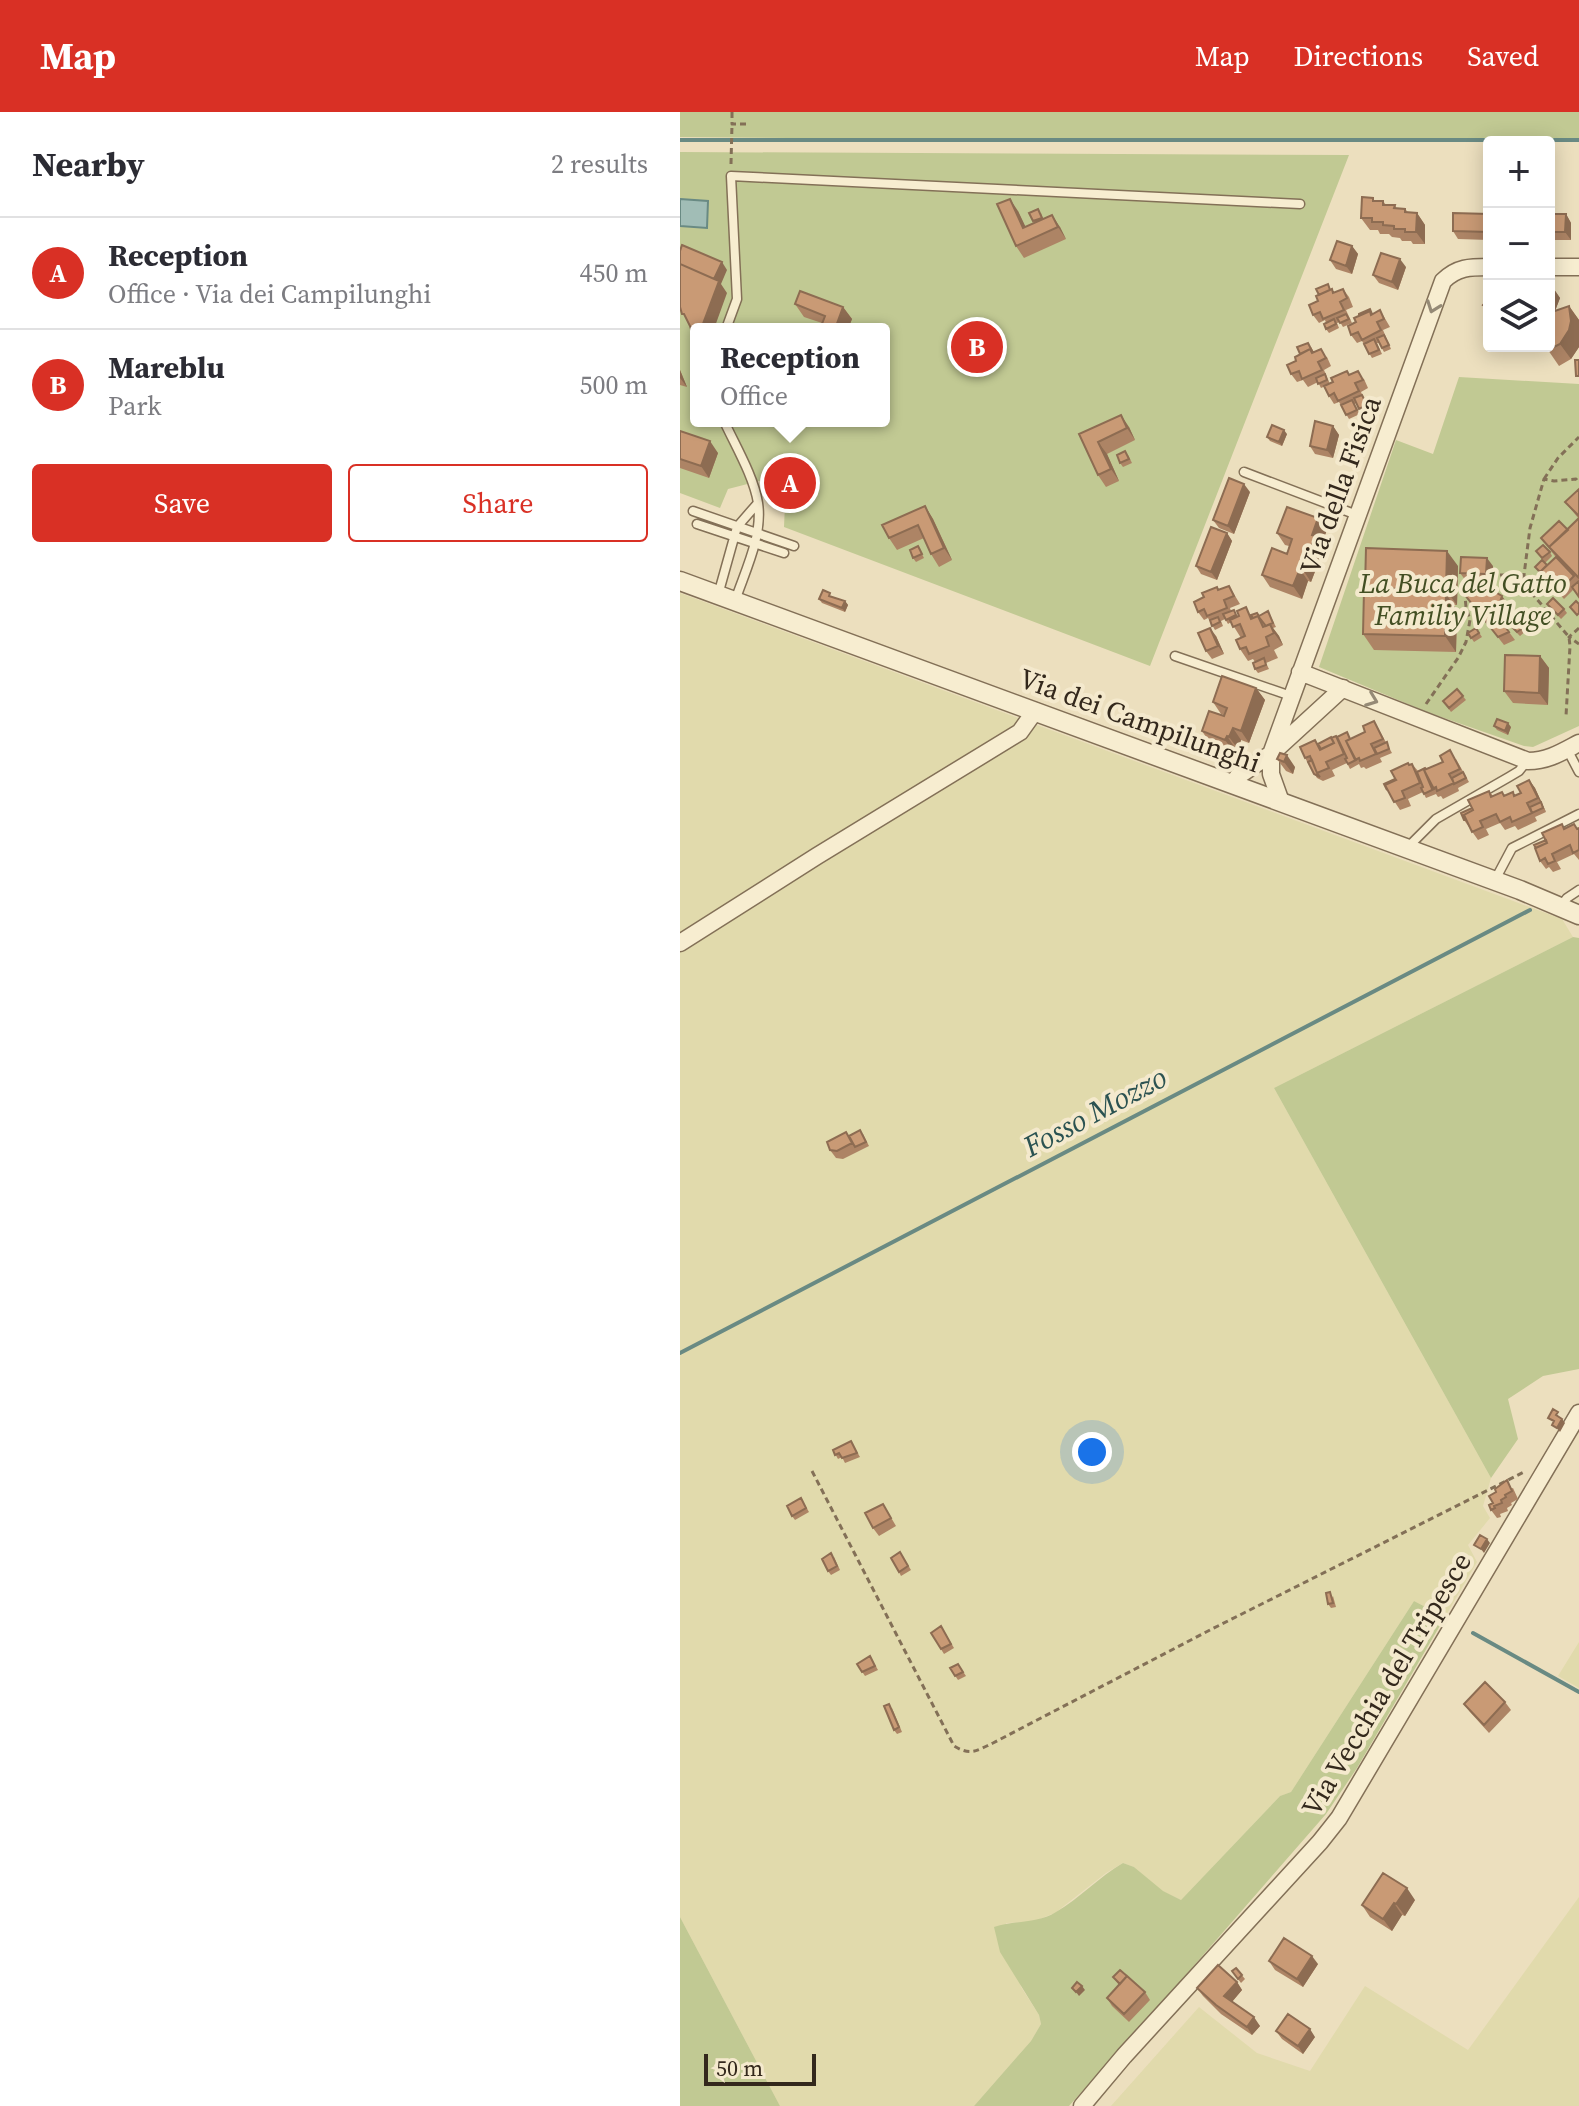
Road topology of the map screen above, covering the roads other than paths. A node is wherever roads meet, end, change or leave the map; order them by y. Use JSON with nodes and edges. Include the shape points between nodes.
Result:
{"nodes":[{"id":1,"x":1300,"y":204,"type":"dead end"},
{"id":2,"x":1483,"y":267,"type":"edge"},
{"id":3,"x":1555,"y":267,"type":"edge"},
{"id":4,"x":1579,"y":267,"type":"edge"},
{"id":5,"x":728,"y":323,"type":"edge"},
{"id":6,"x":727,"y":427,"type":"edge"},
{"id":7,"x":1244,"y":472,"type":"dead end"},
{"id":8,"x":758,"y":504,"type":"junction"},
{"id":9,"x":693,"y":511,"type":"dead end"},
{"id":10,"x":1357,"y":515,"type":"junction"},
{"id":11,"x":697,"y":524,"type":"dead end"},
{"id":12,"x":737,"y":527,"type":"junction"},
{"id":13,"x":734,"y":537,"type":"junction"},
{"id":14,"x":755,"y":539,"type":"junction"},
{"id":15,"x":794,"y":546,"type":"dead end"},
{"id":16,"x":784,"y":553,"type":"dead end"},
{"id":17,"x":680,"y":581,"type":"edge"},
{"id":18,"x":726,"y":598,"type":"junction"},
{"id":19,"x":1175,"y":656,"type":"dead end"},
{"id":20,"x":1300,"y":672,"type":"junction"},
{"id":21,"x":1343,"y":688,"type":"junction"},
{"id":22,"x":1291,"y":696,"type":"junction"},
{"id":23,"x":1035,"y":711,"type":"junction"},
{"id":24,"x":1573,"y":746,"type":"edge"},
{"id":25,"x":1271,"y":754,"type":"junction"},
{"id":26,"x":1528,"y":761,"type":"junction"},
{"id":27,"x":1579,"y":772,"type":"edge"},
{"id":28,"x":1233,"y":784,"type":"junction"},
{"id":29,"x":1281,"y":802,"type":"junction"},
{"id":30,"x":1579,"y":814,"type":"edge"},
{"id":31,"x":1407,"y":848,"type":"junction"},
{"id":32,"x":1494,"y":881,"type":"junction"},
{"id":33,"x":1579,"y":890,"type":"edge"},
{"id":34,"x":1561,"y":906,"type":"junction"},
{"id":35,"x":1579,"y":915,"type":"edge"},
{"id":36,"x":680,"y":943,"type":"edge"},
{"id":37,"x":1579,"y":1413,"type":"edge"},
{"id":38,"x":1082,"y":2106,"type":"edge"}],
"edges":[{"from":1,"to":5,"type":"lane","via":[[731,176],[737,299]]},
{"from":2,"to":10,"type":"street","name":"Via della Fisica","one_way":true,"via":[[1468,267],[1443,281]]},
{"from":3,"to":4,"type":"street"},
{"from":6,"to":8,"type":"lane"},
{"from":7,"to":10,"type":"lane"},
{"from":8,"to":12,"type":"lane"},
{"from":8,"to":14,"type":"lane"},
{"from":9,"to":12,"type":"lane"},
{"from":10,"to":20,"type":"street","name":"Via della Fisica"},
{"from":11,"to":13,"type":"lane"},
{"from":12,"to":13,"type":"lane"},
{"from":12,"to":14,"type":"lane"},
{"from":13,"to":14,"type":"lane"},
{"from":13,"to":18,"type":"lane"},
{"from":14,"to":15,"type":"lane"},
{"from":14,"to":16,"type":"lane"},
{"from":14,"to":18,"type":"lane"},
{"from":17,"to":18,"type":"street","name":"Via dei Campilunghi"},
{"from":18,"to":23,"type":"street","name":"Via dei Campilunghi"},
{"from":19,"to":22,"type":"lane"},
{"from":20,"to":21,"type":"street"},
{"from":20,"to":22,"type":"street","name":"Via della Fisica"},
{"from":21,"to":25,"type":"street"},
{"from":21,"to":26,"type":"street","one_way":true},
{"from":22,"to":25,"type":"street","name":"Via della Fisica"},
{"from":23,"to":28,"type":"street","name":"Via dei Campilunghi"},
{"from":23,"to":36,"type":"street","via":[[1020,732]]},
{"from":24,"to":26,"type":"street","via":[[1553,757]]},
{"from":24,"to":27,"type":"lane"},
{"from":25,"to":28,"type":"street"},
{"from":25,"to":29,"type":"street","name":"Via della Fisica","via":[[1271,774]]},
{"from":26,"to":31,"type":"lane","via":[[1436,819]]},
{"from":28,"to":29,"type":"street","name":"Via dei Campilunghi"},
{"from":29,"to":31,"type":"street","name":"Via dei Campilunghi"},
{"from":30,"to":32,"type":"lane","via":[[1512,848]]},
{"from":31,"to":32,"type":"street","name":"Via dei Campilunghi"},
{"from":32,"to":34,"type":"street","name":"Via dei Campilunghi"},
{"from":33,"to":34,"type":"lane"},
{"from":34,"to":35,"type":"street","name":"Via dei Campilunghi"},
{"from":37,"to":38,"type":"street","name":"Via Vecchia del Tripesce","via":[[1339,1818]]}]}
